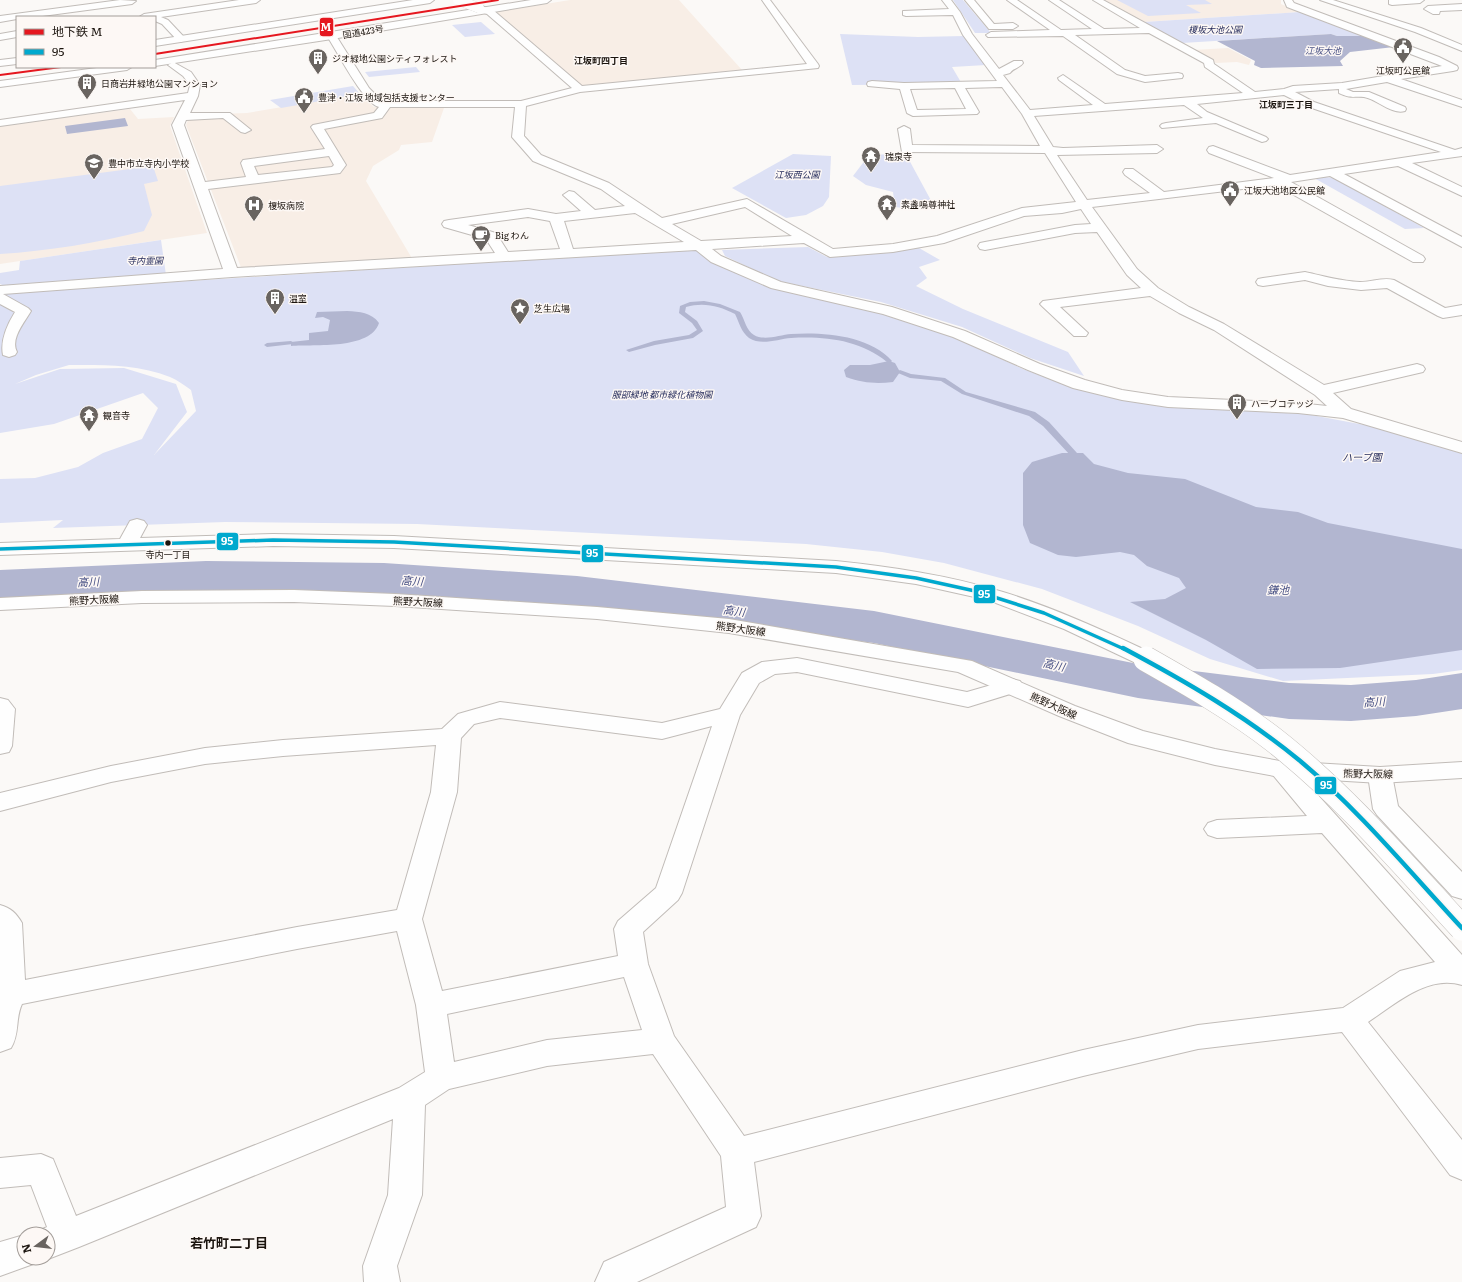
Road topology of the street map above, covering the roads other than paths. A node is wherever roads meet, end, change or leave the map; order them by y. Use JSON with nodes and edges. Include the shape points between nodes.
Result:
{"nodes":[{"id":1,"x":79,"y":0,"type":"edge"},
{"id":2,"x":256,"y":0,"type":"edge"},
{"id":3,"x":430,"y":0,"type":"edge"},
{"id":4,"x":460,"y":0,"type":"edge"},
{"id":5,"x":516,"y":0,"type":"edge"},
{"id":6,"x":547,"y":0,"type":"edge"},
{"id":7,"x":766,"y":0,"type":"edge"},
{"id":8,"x":946,"y":0,"type":"edge"},
{"id":9,"x":969,"y":0,"type":"edge"},
{"id":10,"x":1011,"y":0,"type":"edge"},
{"id":11,"x":1053,"y":0,"type":"edge"},
{"id":12,"x":1098,"y":0,"type":"edge"},
{"id":13,"x":1288,"y":0,"type":"edge"},
{"id":14,"x":1324,"y":0,"type":"edge"},
{"id":15,"x":1420,"y":0,"type":"edge"},
{"id":16,"x":131,"y":1,"type":"edge"},
{"id":17,"x":235,"y":1,"type":"edge"},
{"id":18,"x":1392,"y":2,"type":"dead end"},
{"id":19,"x":89,"y":7,"type":"junction"},
{"id":20,"x":1462,"y":7,"type":"edge"},
{"id":21,"x":482,"y":9,"type":"junction"},
{"id":22,"x":1436,"y":12,"type":"dead end"},
{"id":23,"x":22,"y":16,"type":"edge"},
{"id":24,"x":99,"y":16,"type":"edge"},
{"id":25,"x":149,"y":16,"type":"edge"},
{"id":26,"x":155,"y":16,"type":"edge"},
{"id":27,"x":16,"y":17,"type":"edge"},
{"id":28,"x":0,"y":19,"type":"edge"},
{"id":29,"x":156,"y":19,"type":"edge"},
{"id":30,"x":956,"y":20,"type":"junction"},
{"id":31,"x":911,"y":25,"type":"dead end"},
{"id":32,"x":1047,"y":25,"type":"junction"},
{"id":33,"x":1056,"y":30,"type":"dead end"},
{"id":34,"x":1152,"y":30,"type":"junction"},
{"id":35,"x":1103,"y":32,"type":"junction"},
{"id":36,"x":1066,"y":33,"type":"junction"},
{"id":37,"x":16,"y":34,"type":"edge"},
{"id":38,"x":991,"y":35,"type":"dead end"},
{"id":39,"x":1112,"y":35,"type":"dead end"},
{"id":40,"x":332,"y":36,"type":"junction"},
{"id":41,"x":1163,"y":36,"type":"junction"},
{"id":42,"x":0,"y":37,"type":"edge"},
{"id":43,"x":181,"y":39,"type":"junction"},
{"id":44,"x":156,"y":43,"type":"edge"},
{"id":45,"x":156,"y":48,"type":"edge"},
{"id":46,"x":1462,"y":48,"type":"edge"},
{"id":47,"x":1192,"y":52,"type":"junction"},
{"id":48,"x":1171,"y":54,"type":"dead end"},
{"id":49,"x":156,"y":58,"type":"edge"},
{"id":50,"x":16,"y":61,"type":"edge"},
{"id":51,"x":156,"y":63,"type":"edge"},
{"id":52,"x":1018,"y":63,"type":"dead end"},
{"id":53,"x":0,"y":64,"type":"edge"},
{"id":54,"x":173,"y":65,"type":"dead end"},
{"id":55,"x":16,"y":67,"type":"edge"},
{"id":56,"x":82,"y":68,"type":"edge"},
{"id":57,"x":120,"y":68,"type":"edge"},
{"id":58,"x":1457,"y":68,"type":"edge"},
{"id":59,"x":0,"y":69,"type":"edge"},
{"id":60,"x":1121,"y":72,"type":"junction"},
{"id":61,"x":996,"y":73,"type":"junction"},
{"id":62,"x":1413,"y":73,"type":"junction"},
{"id":63,"x":1107,"y":76,"type":"dead end"},
{"id":64,"x":1178,"y":76,"type":"dead end"},
{"id":65,"x":0,"y":78,"type":"edge"},
{"id":66,"x":1063,"y":78,"type":"dead end"},
{"id":67,"x":1386,"y":78,"type":"junction"},
{"id":68,"x":1438,"y":82,"type":"dead end"},
{"id":69,"x":0,"y":84,"type":"edge"},
{"id":70,"x":872,"y":84,"type":"dead end"},
{"id":71,"x":1005,"y":84,"type":"junction"},
{"id":72,"x":904,"y":86,"type":"junction"},
{"id":73,"x":959,"y":86,"type":"junction"},
{"id":74,"x":1331,"y":86,"type":"junction"},
{"id":75,"x":580,"y":89,"type":"junction"},
{"id":76,"x":1165,"y":92,"type":"dead end"},
{"id":77,"x":1286,"y":92,"type":"junction"},
{"id":78,"x":193,"y":96,"type":"junction"},
{"id":79,"x":1254,"y":96,"type":"junction"},
{"id":80,"x":1186,"y":102,"type":"junction"},
{"id":81,"x":387,"y":104,"type":"junction"},
{"id":82,"x":521,"y":104,"type":"junction"},
{"id":83,"x":1462,"y":105,"type":"edge"},
{"id":84,"x":1103,"y":107,"type":"junction"},
{"id":85,"x":1401,"y":109,"type":"dead end"},
{"id":86,"x":1438,"y":109,"type":"dead end"},
{"id":87,"x":1027,"y":113,"type":"junction"},
{"id":88,"x":1203,"y":114,"type":"junction"},
{"id":89,"x":182,"y":117,"type":"junction"},
{"id":90,"x":1156,"y":118,"type":"dead end"},
{"id":91,"x":1216,"y":120,"type":"junction"},
{"id":92,"x":0,"y":123,"type":"edge"},
{"id":93,"x":1166,"y":126,"type":"dead end"},
{"id":94,"x":904,"y":129,"type":"dead end"},
{"id":95,"x":245,"y":130,"type":"dead end"},
{"id":96,"x":1262,"y":139,"type":"dead end"},
{"id":97,"x":1124,"y":142,"type":"dead end"},
{"id":98,"x":1157,"y":149,"type":"dead end"},
{"id":99,"x":1134,"y":150,"type":"junction"},
{"id":100,"x":1213,"y":150,"type":"dead end"},
{"id":101,"x":1048,"y":151,"type":"junction"},
{"id":102,"x":332,"y":152,"type":"junction"},
{"id":103,"x":1460,"y":153,"type":"edge"},
{"id":104,"x":1400,"y":162,"type":"junction"},
{"id":105,"x":1129,"y":172,"type":"dead end"},
{"id":106,"x":1333,"y":173,"type":"junction"},
{"id":107,"x":1238,"y":176,"type":"dead end"},
{"id":108,"x":254,"y":180,"type":"junction"},
{"id":109,"x":1284,"y":180,"type":"junction"},
{"id":110,"x":1260,"y":184,"type":"junction"},
{"id":111,"x":200,"y":186,"type":"junction"},
{"id":112,"x":1462,"y":192,"type":"edge"},
{"id":113,"x":569,"y":195,"type":"dead end"},
{"id":114,"x":1162,"y":196,"type":"junction"},
{"id":115,"x":1084,"y":205,"type":"junction"},
{"id":116,"x":637,"y":209,"type":"junction"},
{"id":117,"x":592,"y":214,"type":"junction"},
{"id":118,"x":556,"y":218,"type":"junction"},
{"id":119,"x":661,"y":222,"type":"junction"},
{"id":120,"x":984,"y":226,"type":"junction"},
{"id":121,"x":1101,"y":228,"type":"junction"},
{"id":122,"x":806,"y":239,"type":"junction"},
{"id":123,"x":1011,"y":241,"type":"junction"},
{"id":124,"x":1462,"y":243,"type":"edge"},
{"id":125,"x":700,"y":246,"type":"junction"},
{"id":126,"x":985,"y":246,"type":"dead end"},
{"id":127,"x":568,"y":253,"type":"junction"},
{"id":128,"x":504,"y":257,"type":"junction"},
{"id":129,"x":1418,"y":260,"type":"dead end"},
{"id":130,"x":232,"y":273,"type":"junction"},
{"id":131,"x":1263,"y":282,"type":"dead end"},
{"id":132,"x":0,"y":290,"type":"edge"},
{"id":133,"x":1153,"y":291,"type":"junction"},
{"id":134,"x":0,"y":298,"type":"edge"},
{"id":135,"x":1462,"y":310,"type":"edge"},
{"id":136,"x":1443,"y":313,"type":"junction"},
{"id":137,"x":1424,"y":316,"type":"dead end"},
{"id":138,"x":1080,"y":333,"type":"dead end"},
{"id":139,"x":9,"y":352,"type":"dead end"},
{"id":140,"x":1417,"y":369,"type":"dead end"},
{"id":141,"x":1321,"y":391,"type":"junction"},
{"id":142,"x":1345,"y":412,"type":"junction"},
{"id":143,"x":1462,"y":448,"type":"edge"},
{"id":144,"x":137,"y":525,"type":"dead end"},
{"id":145,"x":128,"y":543,"type":"junction"},
{"id":146,"x":0,"y":549,"type":"edge"},
{"id":147,"x":0,"y":604,"type":"edge"},
{"id":148,"x":1012,"y":686,"type":"junction"},
{"id":149,"x":0,"y":705,"type":"edge"},
{"id":150,"x":728,"y":715,"type":"junction"},
{"id":151,"x":449,"y":736,"type":"junction"},
{"id":152,"x":0,"y":746,"type":"edge"},
{"id":153,"x":1280,"y":769,"type":"junction"},
{"id":154,"x":1462,"y":770,"type":"edge"},
{"id":155,"x":1380,"y":775,"type":"junction"},
{"id":156,"x":0,"y":802,"type":"edge"},
{"id":157,"x":1328,"y":824,"type":"junction"},
{"id":158,"x":1216,"y":829,"type":"dead end"},
{"id":159,"x":1462,"y":889,"type":"edge"},
{"id":160,"x":0,"y":915,"type":"edge"},
{"id":161,"x":408,"y":919,"type":"junction"},
{"id":162,"x":1462,"y":928,"type":"edge"},
{"id":163,"x":634,"y":964,"type":"junction"},
{"id":164,"x":1460,"y":972,"type":"edge"},
{"id":165,"x":11,"y":994,"type":"junction"},
{"id":166,"x":431,"y":1005,"type":"junction"},
{"id":167,"x":1349,"y":1019,"type":"junction"},
{"id":168,"x":0,"y":1039,"type":"edge"},
{"id":169,"x":661,"y":1041,"type":"junction"},
{"id":170,"x":441,"y":1078,"type":"junction"},
{"id":171,"x":410,"y":1098,"type":"junction"},
{"id":172,"x":737,"y":1152,"type":"junction"},
{"id":173,"x":1462,"y":1165,"type":"edge"},
{"id":174,"x":0,"y":1173,"type":"edge"},
{"id":175,"x":58,"y":1239,"type":"edge"},
{"id":176,"x":16,"y":1254,"type":"edge"},
{"id":177,"x":0,"y":1259,"type":"edge"},
{"id":178,"x":382,"y":1282,"type":"edge"},
{"id":179,"x":613,"y":1282,"type":"edge"}],
"edges":[{"from":1,"to":19,"type":"main road"},
{"from":2,"to":17,"type":"main road"},
{"from":3,"to":43,"type":"main road","name":"国道423号"},
{"from":4,"to":21,"type":"main road","bridge":true},
{"from":4,"to":45,"type":"main road"},
{"from":5,"to":49,"type":"main road"},
{"from":6,"to":21,"type":"main road","name":"国道423号"},
{"from":7,"to":75,"type":"main road","via":[[814,66]]},
{"from":8,"to":30,"type":"main road"},
{"from":9,"to":32,"type":"main road","via":[[992,27]]},
{"from":10,"to":32,"type":"main road"},
{"from":11,"to":35,"type":"main road"},
{"from":12,"to":34,"type":"main road"},
{"from":13,"to":58,"type":"main road","via":[[1290,5]]},
{"from":14,"to":46,"type":"main road","via":[[1418,30]]},
{"from":15,"to":18,"type":"main road"},
{"from":16,"to":19,"type":"main road"},
{"from":16,"to":25,"type":"main road"},
{"from":17,"to":26,"type":"main road"},
{"from":19,"to":23,"type":"main road"},
{"from":19,"to":24,"type":"main road"},
{"from":20,"to":22,"type":"main road","via":[[1428,9]]},
{"from":21,"to":40,"type":"main road","name":"国道423号"},
{"from":21,"to":75,"type":"main road","via":[[490,12]]},
{"from":27,"to":28,"type":"main road"},
{"from":29,"to":43,"type":"main road","via":[[165,22]]},
{"from":30,"to":31,"type":"main road","via":[[904,12]]},
{"from":30,"to":61,"type":"main road"},
{"from":32,"to":33,"type":"main road"},
{"from":34,"to":35,"type":"main road"},
{"from":34,"to":41,"type":"main road"},
{"from":35,"to":36,"type":"main road"},
{"from":36,"to":38,"type":"main road"},
{"from":36,"to":60,"type":"main road"},
{"from":37,"to":42,"type":"main road"},
{"from":39,"to":41,"type":"main road","via":[[1118,39]]},
{"from":40,"to":51,"type":"main road","name":"国道423号"},
{"from":40,"to":81,"type":"main road","via":[[366,90],[379,104]]},
{"from":41,"to":47,"type":"main road"},
{"from":43,"to":44,"type":"main road","name":"国道423号"},
{"from":47,"to":48,"type":"main road"},
{"from":47,"to":79,"type":"main road"},
{"from":50,"to":53,"type":"main road"},
{"from":52,"to":61,"type":"main road","via":[[1009,67],[1006,72]]},
{"from":54,"to":78,"type":"main road","via":[[187,74],[195,85]]},
{"from":55,"to":59,"type":"main road"},
{"from":56,"to":65,"type":"main road"},
{"from":57,"to":69,"type":"main road"},
{"from":58,"to":62,"type":"main road"},
{"from":60,"to":63,"type":"main road"},
{"from":60,"to":64,"type":"main road","via":[[1145,79]]},
{"from":61,"to":71,"type":"main road"},
{"from":62,"to":67,"type":"main road"},
{"from":62,"to":68,"type":"main road"},
{"from":66,"to":84,"type":"main road"},
{"from":67,"to":74,"type":"main road"},
{"from":67,"to":83,"type":"main road"},
{"from":70,"to":72,"type":"main road"},
{"from":71,"to":73,"type":"main road"},
{"from":71,"to":87,"type":"main road"},
{"from":72,"to":73,"type":"main road"},
{"from":72,"to":73,"type":"main road","via":[[913,113],[973,112]]},
{"from":74,"to":77,"type":"main road","via":[[1293,89]]},
{"from":74,"to":85,"type":"main road","via":[[1351,95],[1365,94]]},
{"from":75,"to":82,"type":"main road"},
{"from":76,"to":80,"type":"main road"},
{"from":77,"to":79,"type":"main road"},
{"from":77,"to":103,"type":"main road","via":[[1310,104]]},
{"from":78,"to":89,"type":"main road"},
{"from":78,"to":92,"type":"main road"},
{"from":79,"to":80,"type":"main road"},
{"from":80,"to":84,"type":"main road"},
{"from":80,"to":88,"type":"main road"},
{"from":81,"to":82,"type":"main road"},
{"from":81,"to":102,"type":"main road","via":[[378,116],[317,127]]},
{"from":82,"to":116,"type":"main road","via":[[518,137],[537,158],[605,186]]},
{"from":83,"to":86,"type":"main road"},
{"from":84,"to":87,"type":"main road"},
{"from":87,"to":101,"type":"main road"},
{"from":88,"to":90,"type":"main road"},
{"from":88,"to":91,"type":"main road"},
{"from":89,"to":95,"type":"main road","via":[[226,115]]},
{"from":89,"to":111,"type":"main road","via":[[178,125]]},
{"from":91,"to":93,"type":"main road"},
{"from":91,"to":96,"type":"main road"},
{"from":94,"to":101,"type":"main road","via":[[906,149]]},
{"from":97,"to":99,"type":"main road"},
{"from":98,"to":99,"type":"main road"},
{"from":99,"to":101,"type":"main road"},
{"from":100,"to":109,"type":"main road"},
{"from":101,"to":115,"type":"main road"},
{"from":102,"to":108,"type":"main road","via":[[247,163]]},
{"from":102,"to":108,"type":"main road","via":[[340,164],[336,170]]},
{"from":103,"to":104,"type":"main road"},
{"from":104,"to":106,"type":"main road"},
{"from":104,"to":112,"type":"main road"},
{"from":105,"to":114,"type":"main road"},
{"from":106,"to":109,"type":"main road"},
{"from":106,"to":124,"type":"main road"},
{"from":107,"to":110,"type":"main road"},
{"from":108,"to":111,"type":"main road"},
{"from":109,"to":110,"type":"main road"},
{"from":109,"to":129,"type":"main road"},
{"from":110,"to":114,"type":"main road"},
{"from":111,"to":130,"type":"main road"},
{"from":113,"to":117,"type":"main road"},
{"from":114,"to":115,"type":"main road"},
{"from":115,"to":120,"type":"main road","via":[[1022,212]]},
{"from":115,"to":121,"type":"main road"},
{"from":116,"to":117,"type":"main road"},
{"from":116,"to":119,"type":"main road"},
{"from":117,"to":118,"type":"main road"},
{"from":118,"to":127,"type":"main road"},
{"from":118,"to":128,"type":"main road","via":[[528,214],[449,224],[492,236]]},
{"from":119,"to":122,"type":"main road","via":[[747,202]]},
{"from":119,"to":125,"type":"main road"},
{"from":120,"to":122,"type":"main road","via":[[931,241],[893,248],[830,254]]},
{"from":120,"to":123,"type":"main road"},
{"from":121,"to":123,"type":"main road"},
{"from":121,"to":133,"type":"main road","via":[[1132,272]]},
{"from":122,"to":125,"type":"main road"},
{"from":123,"to":126,"type":"main road"},
{"from":125,"to":127,"type":"main road"},
{"from":125,"to":142,"type":"main road","via":[[716,258],[776,285],[887,310],[959,334],[1079,384],[1122,395],[1168,402]]},
{"from":127,"to":128,"type":"main road"},
{"from":128,"to":130,"type":"main road"},
{"from":130,"to":132,"type":"main road"},
{"from":131,"to":136,"type":"main road","via":[[1305,276],[1361,286],[1389,283]]},
{"from":133,"to":138,"type":"main road","via":[[1048,304]]},
{"from":133,"to":141,"type":"main road","via":[[1219,327]]},
{"from":134,"to":139,"type":"main road","via":[[23,311],[7,340]]},
{"from":135,"to":136,"type":"main road"},
{"from":136,"to":137,"type":"main road"},
{"from":140,"to":141,"type":"main road"},
{"from":141,"to":142,"type":"main road"},
{"from":142,"to":143,"type":"main road"},
{"from":144,"to":145,"type":"main road"},
{"from":145,"to":146,"type":"main road"},
{"from":145,"to":162,"type":"main road","bridge":true,"via":[[273,540],[394,542],[706,559],[880,572],[994,596],[1075,625],[1146,659],[1232,710],[1280,745],[1347,804]]},
{"from":147,"to":148,"type":"main road","name":"熊野大阪線","via":[[142,597],[294,596],[597,613],[729,626],[927,658],[964,666]]},
{"from":148,"to":150,"type":"main road","via":[[968,700],[798,665],[770,667],[750,678]]},
{"from":148,"to":153,"type":"main road","name":"熊野大阪線","via":[[1067,711],[1136,737],[1215,757]]},
{"from":149,"to":152,"type":"main road","via":[[3,709]]},
{"from":150,"to":151,"type":"main road","via":[[662,731],[500,710],[466,720]]},
{"from":150,"to":163,"type":"main road","via":[[668,893],[628,929]]},
{"from":151,"to":156,"type":"main road","via":[[205,756],[111,774]]},
{"from":151,"to":161,"type":"main road","via":[[444,792]]},
{"from":153,"to":155,"type":"main road","name":"熊野大阪線"},
{"from":153,"to":157,"type":"main road"},
{"from":154,"to":155,"type":"main road","name":"熊野大阪線"},
{"from":155,"to":159,"type":"main road","via":[[1386,809]]},
{"from":157,"to":158,"type":"main road"},
{"from":157,"to":164,"type":"main road"},
{"from":160,"to":165,"type":"main road","via":[[8,923]]},
{"from":161,"to":165,"type":"main road","via":[[296,938]]},
{"from":161,"to":166,"type":"main road"},
{"from":163,"to":166,"type":"main road"},
{"from":163,"to":169,"type":"main road"},
{"from":164,"to":167,"type":"main road","via":[[1410,979]]},
{"from":165,"to":168,"type":"main road","via":[[4,1010]]},
{"from":166,"to":170,"type":"main road"},
{"from":167,"to":172,"type":"main road","via":[[1198,1037],[1083,1063]]},
{"from":167,"to":173,"type":"main road"},
{"from":169,"to":170,"type":"main road","via":[[547,1053]]},
{"from":169,"to":172,"type":"main road"},
{"from":170,"to":171,"type":"main road"},
{"from":171,"to":175,"type":"main road"},
{"from":171,"to":178,"type":"main road","via":[[405,1195],[380,1266]]},
{"from":172,"to":179,"type":"main road","via":[[744,1216],[616,1274]]},
{"from":174,"to":175,"type":"main road","via":[[41,1169]]},
{"from":176,"to":177,"type":"main road"}]}
